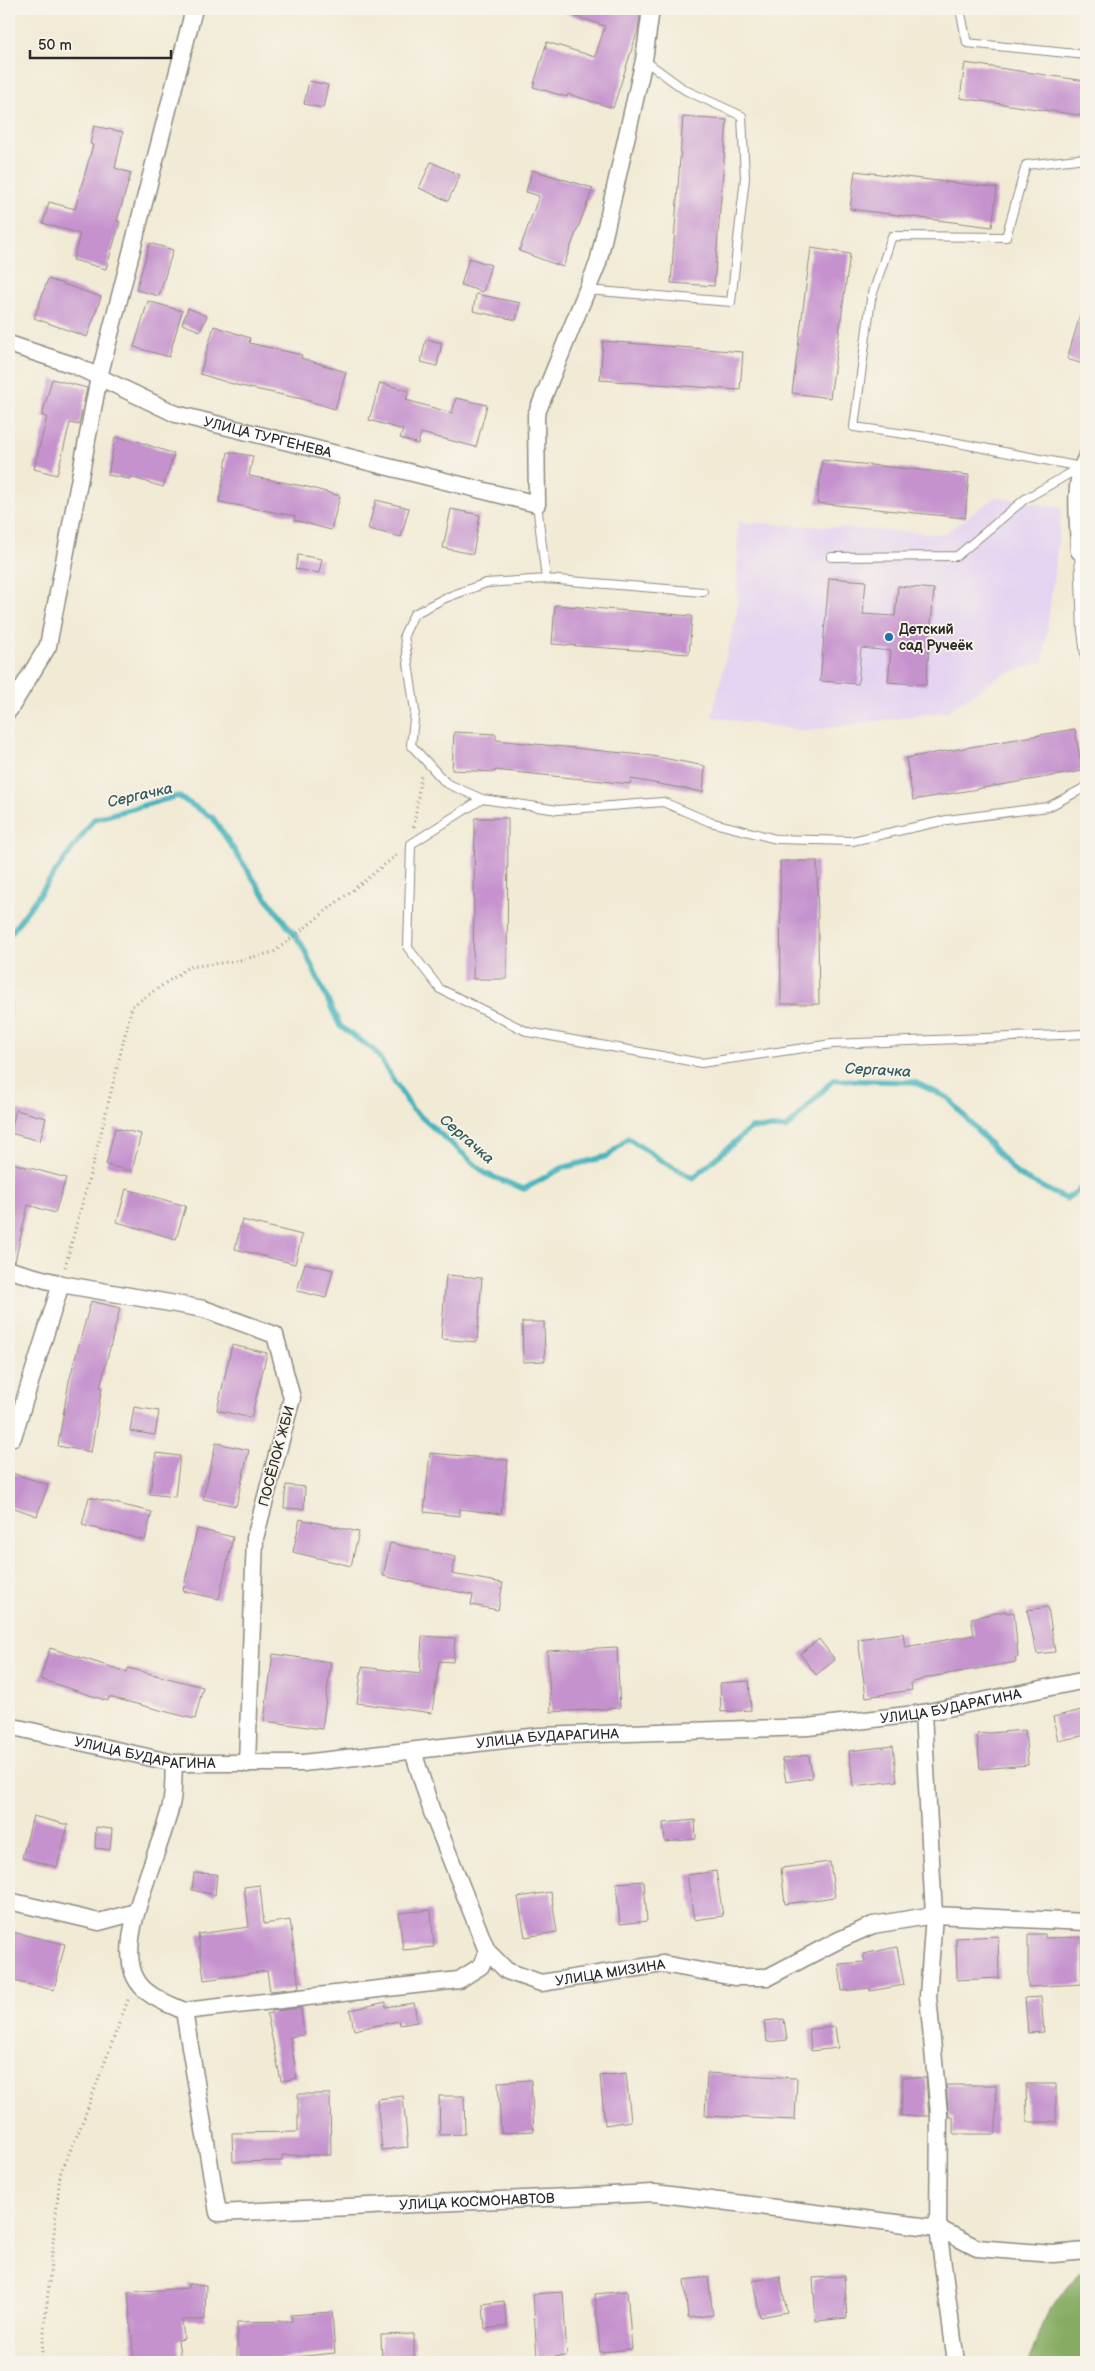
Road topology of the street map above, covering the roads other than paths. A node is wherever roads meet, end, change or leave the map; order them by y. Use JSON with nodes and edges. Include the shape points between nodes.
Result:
{"nodes":[{"id":1,"x":194,"y":9,"type":"edge"},
{"id":2,"x":651,"y":9,"type":"edge"},
{"id":3,"x":960,"y":9,"type":"edge"},
{"id":4,"x":1086,"y":55,"type":"edge"},
{"id":5,"x":644,"y":60,"type":"junction"},
{"id":6,"x":1086,"y":158,"type":"edge"},
{"id":7,"x":587,"y":290,"type":"junction"},
{"id":8,"x":9,"y":344,"type":"edge"},
{"id":9,"x":99,"y":377,"type":"junction"},
{"id":10,"x":1084,"y":462,"type":"edge"},
{"id":11,"x":537,"y":504,"type":"junction"},
{"id":12,"x":831,"y":557,"type":"dead end"},
{"id":13,"x":1082,"y":557,"type":"edge"},
{"id":14,"x":546,"y":579,"type":"junction"},
{"id":15,"x":703,"y":592,"type":"dead end"},
{"id":16,"x":1086,"y":664,"type":"edge"},
{"id":17,"x":9,"y":710,"type":"edge"},
{"id":18,"x":1086,"y":787,"type":"edge"},
{"id":19,"x":482,"y":799,"type":"junction"},
{"id":20,"x":1086,"y":1034,"type":"edge"},
{"id":21,"x":9,"y":1270,"type":"edge"},
{"id":22,"x":60,"y":1284,"type":"junction"},
{"id":23,"x":9,"y":1437,"type":"edge"},
{"id":24,"x":1086,"y":1680,"type":"edge"},
{"id":25,"x":923,"y":1713,"type":"junction"},
{"id":26,"x":9,"y":1726,"type":"edge"},
{"id":27,"x":413,"y":1750,"type":"junction"},
{"id":28,"x":174,"y":1763,"type":"junction"},
{"id":29,"x":247,"y":1764,"type":"junction"},
{"id":30,"x":9,"y":1900,"type":"edge"},
{"id":31,"x":136,"y":1912,"type":"junction"},
{"id":32,"x":934,"y":1915,"type":"junction"},
{"id":33,"x":1086,"y":1922,"type":"edge"},
{"id":34,"x":487,"y":1951,"type":"junction"},
{"id":35,"x":184,"y":2011,"type":"junction"},
{"id":36,"x":938,"y":2228,"type":"junction"},
{"id":37,"x":1086,"y":2251,"type":"edge"},
{"id":38,"x":956,"y":2362,"type":"edge"}],
"edges":[{"from":1,"to":9,"type":"street"},
{"from":2,"to":5,"type":"street"},
{"from":3,"to":4,"type":"lane","via":[[967,42]]},
{"from":5,"to":7,"type":"street","via":[[598,263]]},
{"from":5,"to":7,"type":"lane","via":[[685,90],[742,116],[745,178],[731,302]]},
{"from":6,"to":10,"type":"lane","via":[[1026,165],[1006,237],[892,236],[871,299],[854,427]]},
{"from":7,"to":11,"type":"street","via":[[536,415]]},
{"from":8,"to":9,"type":"street","name":"УЛИЦА ТУРГЕНЕВА"},
{"from":9,"to":11,"type":"street","name":"УЛИЦА ТУРГЕНЕВА","via":[[176,414]]},
{"from":9,"to":17,"type":"street","via":[[48,646]]},
{"from":10,"to":12,"type":"lane","via":[[1025,499],[957,556]]},
{"from":10,"to":13,"type":"street","via":[[1078,490]]},
{"from":11,"to":14,"type":"lane"},
{"from":13,"to":16,"type":"lane","via":[[1082,630]]},
{"from":14,"to":15,"type":"lane"},
{"from":14,"to":19,"type":"lane","via":[[486,583],[445,598],[414,614],[404,636],[415,711],[411,744],[446,783]]},
{"from":18,"to":19,"type":"lane","via":[[1048,807],[946,820],[852,842],[776,839],[710,822],[663,802],[558,810]]},
{"from":19,"to":20,"type":"lane","via":[[411,844],[408,948],[440,989],[528,1032],[701,1063],[832,1044]]},
{"from":21,"to":22,"type":"street","name":"ПОСЁЛОК ЖБИ"},
{"from":22,"to":23,"type":"street","via":[[13,1437]]},
{"from":22,"to":29,"type":"street","name":"ПОСЁЛОК ЖБИ","via":[[204,1309],[275,1335],[292,1398],[255,1538]]},
{"from":24,"to":25,"type":"street","name":"УЛИЦА БУДАРАГИНА"},
{"from":25,"to":27,"type":"street","name":"УЛИЦА БУДАРАГИНА","via":[[808,1727],[539,1736]]},
{"from":25,"to":32,"type":"street"},
{"from":26,"to":28,"type":"street","name":"УЛИЦА БУДАРАГИНА"},
{"from":27,"to":29,"type":"street","name":"УЛИЦА БУДАРАГИНА","via":[[303,1764]]},
{"from":27,"to":34,"type":"street","via":[[432,1812]]},
{"from":28,"to":29,"type":"street","name":"УЛИЦА БУДАРАГИНА"},
{"from":28,"to":31,"type":"street","via":[[171,1805]]},
{"from":30,"to":31,"type":"street","via":[[99,1922]]},
{"from":31,"to":35,"type":"street","via":[[129,1961],[136,1979],[153,1997]]},
{"from":32,"to":33,"type":"street","name":"УЛИЦА МИЗИНА"},
{"from":32,"to":34,"type":"street","name":"УЛИЦА МИЗИНА","via":[[873,1925],[768,1977],[734,1977],[663,1964],[541,1983],[507,1971]]},
{"from":32,"to":36,"type":"street","via":[[928,1996],[939,2114]]},
{"from":34,"to":35,"type":"street","via":[[481,1966],[459,1980]]},
{"from":35,"to":36,"type":"street","name":"УЛИЦА КОСМОНАВТОВ","via":[[218,2213],[654,2193]]},
{"from":36,"to":37,"type":"street","name":"УЛИЦА КОСМОНАВТОВ","via":[[976,2248],[1053,2254]]},
{"from":36,"to":38,"type":"street"}]}
